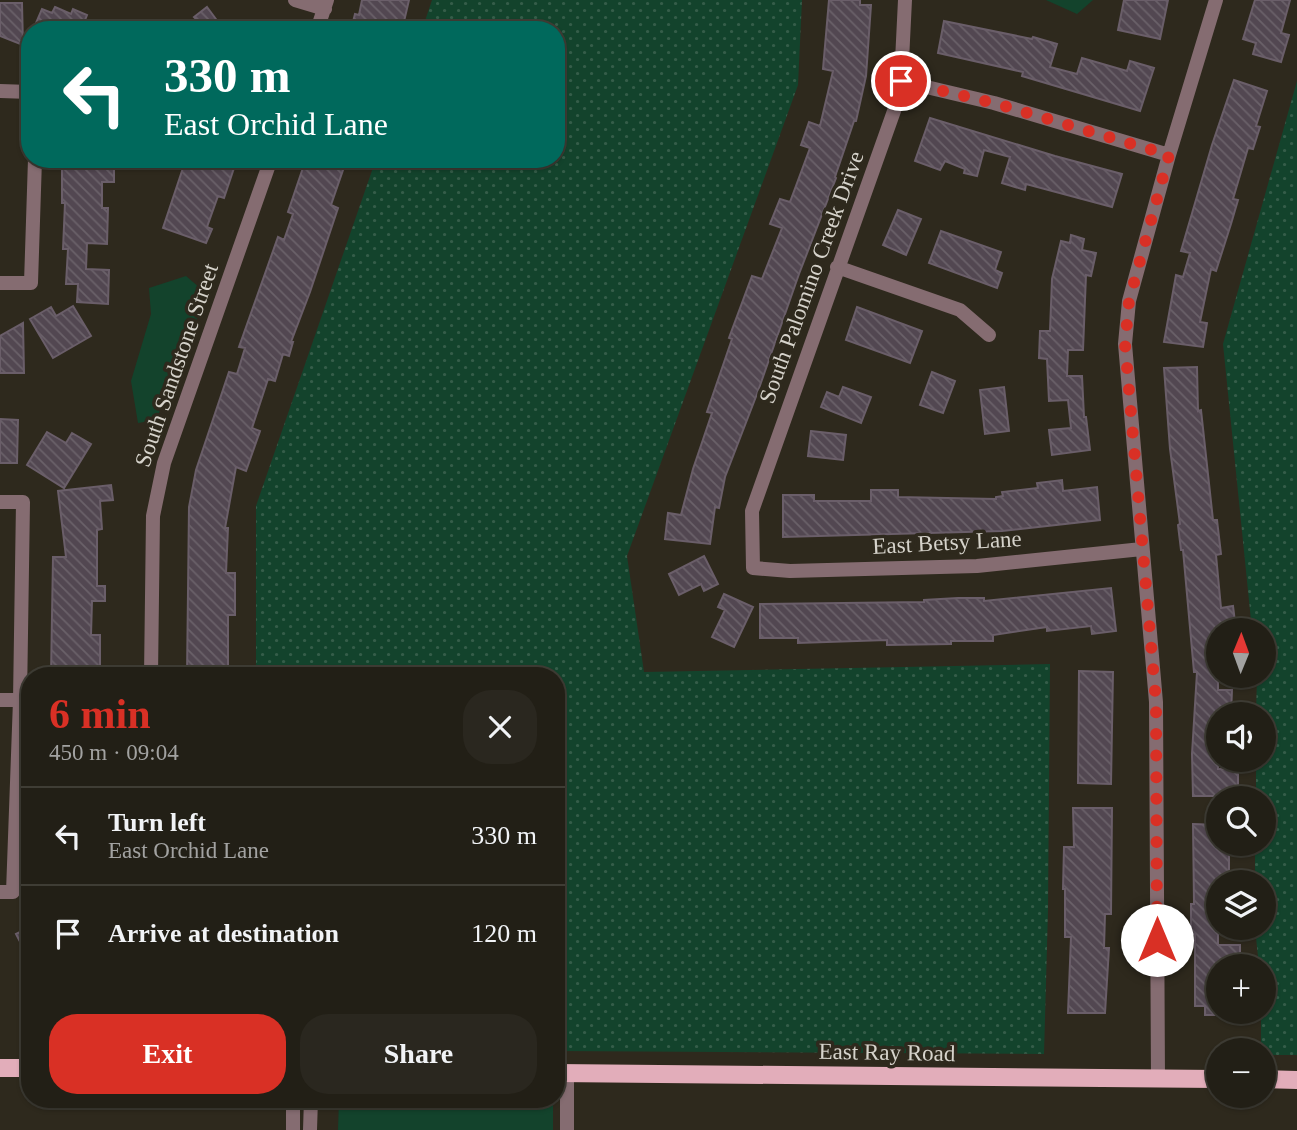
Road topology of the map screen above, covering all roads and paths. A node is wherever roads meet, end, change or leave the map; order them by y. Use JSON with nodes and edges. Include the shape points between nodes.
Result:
{"nodes":[{"id":1,"x":295,"y":0,"type":"edge"},
{"id":2,"x":905,"y":0,"type":"edge"},
{"id":3,"x":1216,"y":0,"type":"edge"},
{"id":4,"x":326,"y":4,"type":"edge"},
{"id":5,"x":320,"y":21,"type":"edge"},
{"id":6,"x":901,"y":81,"type":"junction"},
{"id":7,"x":0,"y":91,"type":"edge"},
{"id":8,"x":21,"y":92,"type":"edge"},
{"id":9,"x":1169,"y":155,"type":"junction"},
{"id":10,"x":36,"y":168,"type":"edge"},
{"id":11,"x":268,"y":168,"type":"edge"},
{"id":12,"x":837,"y":267,"type":"junction"},
{"id":13,"x":0,"y":283,"type":"edge"},
{"id":14,"x":989,"y":335,"type":"dead end"},
{"id":15,"x":0,"y":502,"type":"edge"},
{"id":16,"x":1142,"y":549,"type":"junction"},
{"id":17,"x":754,"y":568,"type":"joint"},
{"id":18,"x":151,"y":667,"type":"edge"},
{"id":19,"x":0,"y":700,"type":"edge"},
{"id":20,"x":20,"y":700,"type":"junction"},
{"id":21,"x":6,"y":892,"type":"edge"},
{"id":22,"x":0,"y":1068,"type":"edge"},
{"id":23,"x":21,"y":1068,"type":"edge"},
{"id":24,"x":565,"y":1073,"type":"edge"},
{"id":25,"x":1158,"y":1079,"type":"junction"},
{"id":26,"x":1206,"y":1079,"type":"edge"},
{"id":27,"x":1276,"y":1079,"type":"edge"},
{"id":28,"x":1297,"y":1080,"type":"edge"},
{"id":29,"x":565,"y":1107,"type":"edge"},
{"id":30,"x":293,"y":1108,"type":"edge"},
{"id":31,"x":311,"y":1108,"type":"edge"},
{"id":32,"x":293,"y":1130,"type":"edge"},
{"id":33,"x":310,"y":1130,"type":"edge"},
{"id":34,"x":567,"y":1130,"type":"edge"}],
"edges":[{"from":1,"to":4,"type":"street"},
{"from":2,"to":6,"type":"street","name":"South Palomino Creek Drive"},
{"from":3,"to":9,"type":"street"},
{"from":4,"to":5,"type":"street"},
{"from":6,"to":9,"type":"street","via":[[994,103]]},
{"from":6,"to":12,"type":"street","name":"South Palomino Creek Drive"},
{"from":7,"to":8,"type":"street"},
{"from":9,"to":16,"type":"street","via":[[1129,301],[1125,344]]},
{"from":10,"to":13,"type":"street","via":[[31,283]]},
{"from":11,"to":18,"type":"street","name":"South Sandstone Street","via":[[164,463],[153,516]]},
{"from":12,"to":14,"type":"street","via":[[960,310]]},
{"from":12,"to":17,"type":"street","name":"South Palomino Creek Drive","via":[[752,511]]},
{"from":15,"to":20,"type":"street","via":[[23,502]]},
{"from":16,"to":17,"type":"street","name":"East Betsy Lane","via":[[976,566]]},
{"from":16,"to":25,"type":"street","via":[[1156,702]]},
{"from":19,"to":20,"type":"street"},
{"from":20,"to":21,"type":"street"},
{"from":22,"to":23,"type":"main road"},
{"from":24,"to":25,"type":"main road","name":"East Ray Road"},
{"from":25,"to":26,"type":"main road","name":"East Ray Road"},
{"from":27,"to":28,"type":"main road"},
{"from":29,"to":34,"type":"street"},
{"from":30,"to":32,"type":"street"},
{"from":31,"to":33,"type":"street"}]}
